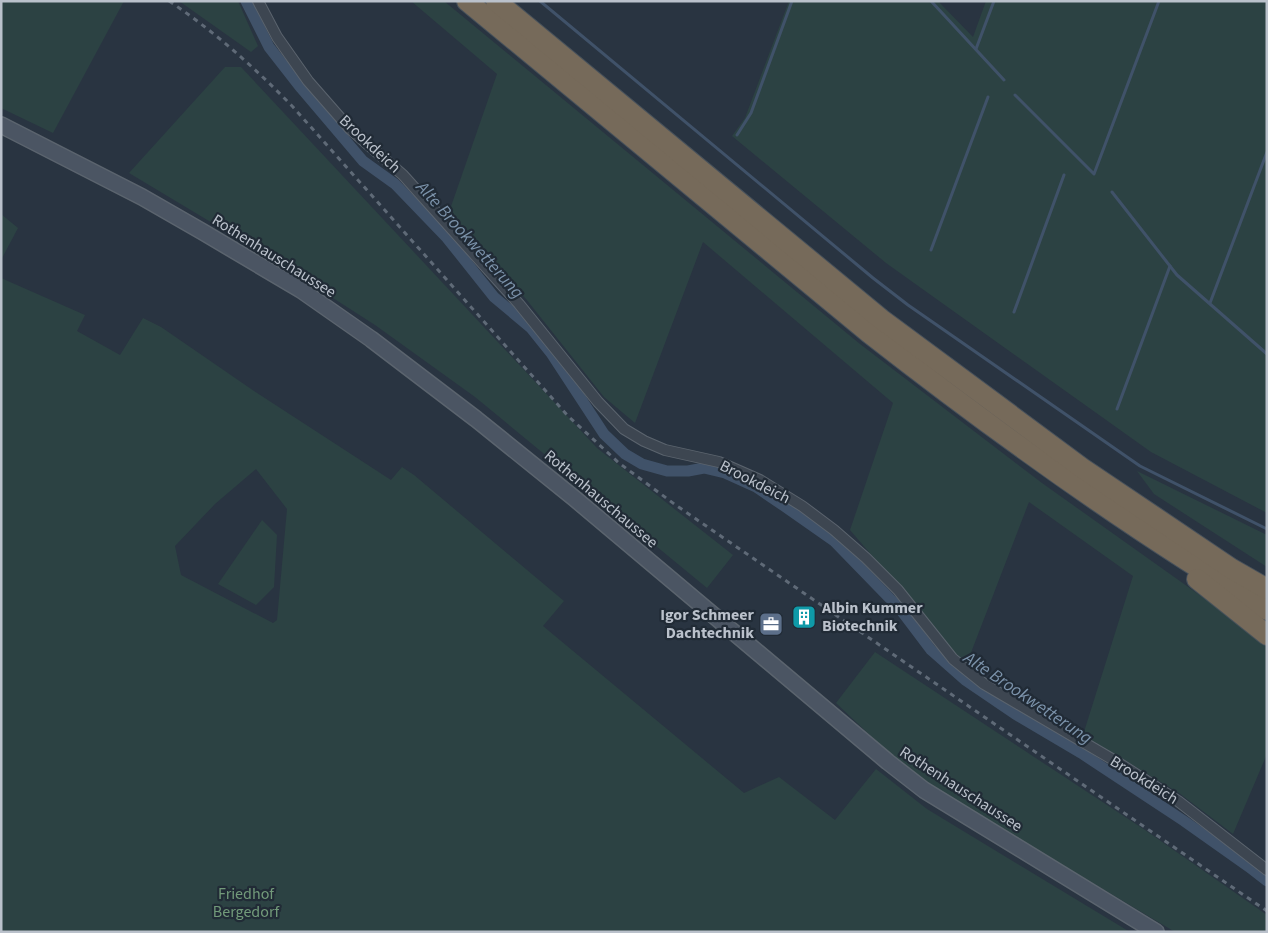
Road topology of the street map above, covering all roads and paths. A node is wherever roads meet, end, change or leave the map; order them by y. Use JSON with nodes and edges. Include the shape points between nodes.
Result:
{"nodes":[{"id":1,"x":258,"y":1,"type":"edge"},
{"id":2,"x":467,"y":1,"type":"edge"},
{"id":3,"x":496,"y":1,"type":"edge"},
{"id":4,"x":1,"y":125,"type":"edge"},
{"id":5,"x":1175,"y":553,"type":"junction"},
{"id":6,"x":1232,"y":569,"type":"junction"},
{"id":7,"x":1267,"y":582,"type":"edge"},
{"id":8,"x":1267,"y":589,"type":"edge"},
{"id":9,"x":1267,"y":610,"type":"edge"},
{"id":10,"x":1267,"y":635,"type":"edge"},
{"id":11,"x":1267,"y":870,"type":"edge"},
{"id":12,"x":1156,"y":932,"type":"edge"}],
"edges":[{"from":1,"to":11,"type":"street","name":"Brookdeich","via":[[277,37],[308,81],[350,129],[403,175],[520,304],[598,402],[624,429],[665,450],[719,462],[760,480],[802,506],[866,558],[898,590],[953,659],[984,684],[1178,801]]},
{"from":2,"to":5,"type":"highway","via":[[876,338],[1002,434]]},
{"from":3,"to":6,"type":"highway","via":[[881,319],[1082,468]]},
{"from":4,"to":12,"type":"main road","name":"Rothenhauschaussee","via":[[142,197],[309,296],[491,431],[909,779]]},
{"from":5,"to":9,"type":"highway"},
{"from":5,"to":10,"type":"highway","via":[[1198,581]]},
{"from":6,"to":7,"type":"highway"},
{"from":6,"to":8,"type":"highway"}]}
